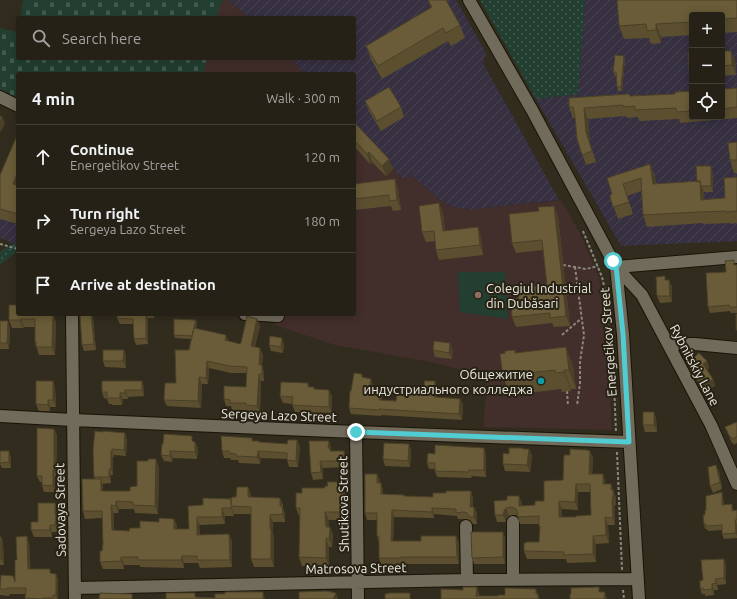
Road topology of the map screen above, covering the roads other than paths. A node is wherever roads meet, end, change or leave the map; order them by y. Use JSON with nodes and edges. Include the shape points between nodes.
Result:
{"nodes":[{"id":1,"x":469,"y":0,"type":"edge"},
{"id":2,"x":0,"y":97,"type":"edge"},
{"id":3,"x":16,"y":105,"type":"edge"},
{"id":4,"x":737,"y":257,"type":"edge"},
{"id":5,"x":616,"y":266,"type":"junction"},
{"id":6,"x":72,"y":316,"type":"edge"},
{"id":7,"x":668,"y":344,"type":"junction"},
{"id":8,"x":737,"y":348,"type":"edge"},
{"id":9,"x":0,"y":416,"type":"edge"},
{"id":10,"x":73,"y":420,"type":"junction"},
{"id":11,"x":356,"y":432,"type":"junction"},
{"id":12,"x":629,"y":442,"type":"junction"},
{"id":13,"x":737,"y":484,"type":"edge"},
{"id":14,"x":513,"y":522,"type":"dead end"},
{"id":15,"x":466,"y":526,"type":"dead end"},
{"id":16,"x":513,"y":579,"type":"junction"},
{"id":17,"x":637,"y":579,"type":"junction"},
{"id":18,"x":466,"y":580,"type":"junction"},
{"id":19,"x":358,"y":582,"type":"junction"},
{"id":20,"x":75,"y":593,"type":"edge"},
{"id":21,"x":358,"y":599,"type":"edge"},
{"id":22,"x":639,"y":599,"type":"edge"}],
"edges":[{"from":1,"to":5,"type":"street","name":"Energetikov Street"},
{"from":2,"to":3,"type":"street"},
{"from":4,"to":5,"type":"street"},
{"from":5,"to":7,"type":"street","name":"Rybnitskiy Lane","via":[[642,295]]},
{"from":5,"to":12,"type":"street","name":"Energetikov Street"},
{"from":6,"to":10,"type":"street","name":"Sadovaya Street"},
{"from":7,"to":8,"type":"street"},
{"from":7,"to":13,"type":"street","name":"Rybnitskiy Lane","via":[[711,425]]},
{"from":9,"to":10,"type":"street","name":"Sergeya Lazo Street"},
{"from":10,"to":11,"type":"street","name":"Sergeya Lazo Street"},
{"from":10,"to":20,"type":"street","name":"Sadovaya Street"},
{"from":11,"to":12,"type":"street","name":"Sergeya Lazo Street"},
{"from":11,"to":19,"type":"street","name":"Shutikova Street"},
{"from":12,"to":17,"type":"street","name":"Energetikov Street"},
{"from":14,"to":16,"type":"street"},
{"from":15,"to":18,"type":"street"},
{"from":16,"to":17,"type":"street","name":"Matrosova Street"},
{"from":16,"to":18,"type":"street","name":"Matrosova Street"},
{"from":17,"to":22,"type":"street","name":"Energetikov Street"},
{"from":18,"to":19,"type":"street","name":"Matrosova Street"},
{"from":19,"to":20,"type":"street","name":"Matrosova Street"},
{"from":19,"to":21,"type":"street","name":"Shutikova Street"}]}
